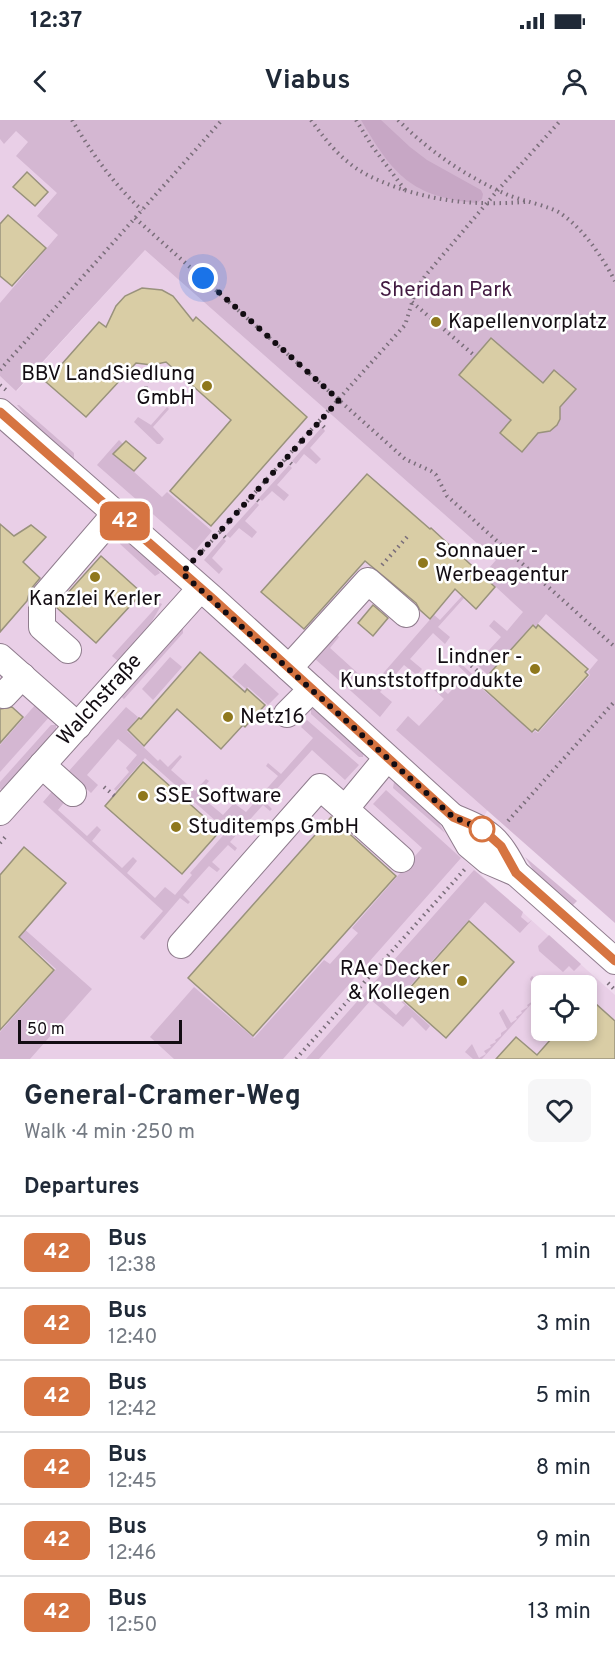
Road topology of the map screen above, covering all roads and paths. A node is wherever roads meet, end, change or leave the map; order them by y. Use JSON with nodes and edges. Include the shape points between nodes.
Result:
{"nodes":[{"id":1,"x":72,"y":120,"type":"edge"},
{"id":2,"x":222,"y":120,"type":"edge"},
{"id":3,"x":311,"y":120,"type":"edge"},
{"id":4,"x":356,"y":120,"type":"edge"},
{"id":5,"x":398,"y":120,"type":"edge"},
{"id":6,"x":561,"y":120,"type":"edge"},
{"id":7,"x":405,"y":190,"type":"junction"},
{"id":8,"x":498,"y":190,"type":"junction"},
{"id":9,"x":525,"y":202,"type":"junction"},
{"id":10,"x":485,"y":205,"type":"junction"},
{"id":11,"x":142,"y":210,"type":"junction"},
{"id":12,"x":135,"y":218,"type":"junction"},
{"id":13,"x":615,"y":281,"type":"edge"},
{"id":14,"x":412,"y":302,"type":"junction"},
{"id":15,"x":475,"y":356,"type":"dead end"},
{"id":16,"x":149,"y":367,"type":"dead end"},
{"id":17,"x":0,"y":370,"type":"edge"},
{"id":18,"x":145,"y":394,"type":"dead end"},
{"id":19,"x":339,"y":400,"type":"junction"},
{"id":20,"x":0,"y":412,"type":"edge"},
{"id":21,"x":319,"y":422,"type":"junction"},
{"id":22,"x":327,"y":429,"type":"dead end"},
{"id":23,"x":286,"y":459,"type":"junction"},
{"id":24,"x":294,"y":466,"type":"dead end"},
{"id":25,"x":253,"y":495,"type":"junction"},
{"id":26,"x":261,"y":503,"type":"dead end"},
{"id":27,"x":116,"y":513,"type":"junction"},
{"id":28,"x":220,"y":532,"type":"junction"},
{"id":29,"x":406,"y":537,"type":"dead end"},
{"id":30,"x":228,"y":540,"type":"dead end"},
{"id":31,"x":191,"y":581,"type":"junction"},
{"id":32,"x":368,"y":581,"type":"junction"},
{"id":33,"x":406,"y":614,"type":"dead end"},
{"id":34,"x":615,"y":647,"type":"edge"},
{"id":35,"x":68,"y":650,"type":"dead end"},
{"id":36,"x":453,"y":650,"type":"dead end"},
{"id":37,"x":0,"y":657,"type":"edge"},
{"id":38,"x":289,"y":668,"type":"junction"},
{"id":39,"x":22,"y":676,"type":"junction"},
{"id":40,"x":489,"y":681,"type":"dead end"},
{"id":41,"x":312,"y":689,"type":"junction"},
{"id":42,"x":4,"y":695,"type":"dead end"},
{"id":43,"x":615,"y":701,"type":"edge"},
{"id":44,"x":287,"y":714,"type":"dead end"},
{"id":45,"x":78,"y":726,"type":"junction"},
{"id":46,"x":387,"y":758,"type":"junction"},
{"id":47,"x":42,"y":765,"type":"junction"},
{"id":48,"x":104,"y":788,"type":"dead end"},
{"id":49,"x":72,"y":793,"type":"dead end"},
{"id":50,"x":117,"y":798,"type":"dead end"},
{"id":51,"x":345,"y":809,"type":"junction"},
{"id":52,"x":0,"y":812,"type":"edge"},
{"id":53,"x":486,"y":846,"type":"junction"},
{"id":54,"x":401,"y":859,"type":"dead end"},
{"id":55,"x":181,"y":945,"type":"dead end"},
{"id":56,"x":615,"y":961,"type":"edge"},
{"id":57,"x":296,"y":1059,"type":"edge"}],
"edges":[{"from":1,"to":11,"type":"path","via":[[126,196]]},
{"from":2,"to":11,"type":"path"},
{"from":3,"to":7,"type":"path","via":[[354,166]]},
{"from":4,"to":7,"type":"path"},
{"from":5,"to":8,"type":"path","via":[[432,151]]},
{"from":6,"to":8,"type":"path"},
{"from":7,"to":10,"type":"path","via":[[429,198]]},
{"from":8,"to":9,"type":"path"},
{"from":8,"to":10,"type":"path"},
{"from":9,"to":10,"type":"path"},
{"from":9,"to":13,"type":"path","via":[[558,212],[576,225]]},
{"from":10,"to":14,"type":"path","via":[[425,276]]},
{"from":11,"to":12,"type":"path"},
{"from":12,"to":17,"type":"path"},
{"from":12,"to":19,"type":"path"},
{"from":14,"to":15,"type":"path"},
{"from":14,"to":19,"type":"path","via":[[405,325]]},
{"from":16,"to":18,"type":"path"},
{"from":19,"to":21,"type":"path"},
{"from":19,"to":34,"type":"path","via":[[405,459],[431,471],[447,496]]},
{"from":20,"to":27,"type":"street"},
{"from":21,"to":22,"type":"path"},
{"from":21,"to":23,"type":"path"},
{"from":23,"to":24,"type":"path"},
{"from":23,"to":25,"type":"path"},
{"from":25,"to":26,"type":"path"},
{"from":25,"to":28,"type":"path"},
{"from":27,"to":31,"type":"street"},
{"from":27,"to":35,"type":"street","via":[[42,599],[42,627]]},
{"from":28,"to":30,"type":"path"},
{"from":28,"to":31,"type":"path"},
{"from":29,"to":32,"type":"path"},
{"from":31,"to":38,"type":"street"},
{"from":31,"to":45,"type":"street","name":"Walchstraße"},
{"from":32,"to":33,"type":"street"},
{"from":32,"to":38,"type":"street","via":[[338,626]]},
{"from":36,"to":40,"type":"path"},
{"from":37,"to":39,"type":"street"},
{"from":38,"to":41,"type":"street"},
{"from":39,"to":42,"type":"street"},
{"from":39,"to":45,"type":"street"},
{"from":41,"to":44,"type":"street"},
{"from":41,"to":46,"type":"street"},
{"from":43,"to":53,"type":"path"},
{"from":45,"to":47,"type":"street","name":"Walchstraße"},
{"from":46,"to":51,"type":"street"},
{"from":46,"to":53,"type":"street","via":[[453,817],[469,845]]},
{"from":47,"to":49,"type":"street"},
{"from":47,"to":52,"type":"street","name":"Walchstraße"},
{"from":48,"to":50,"type":"path"},
{"from":51,"to":54,"type":"street"},
{"from":51,"to":55,"type":"street","via":[[320,787]]},
{"from":53,"to":56,"type":"street","via":[[488,861],[516,873]]},
{"from":53,"to":57,"type":"path"}]}
